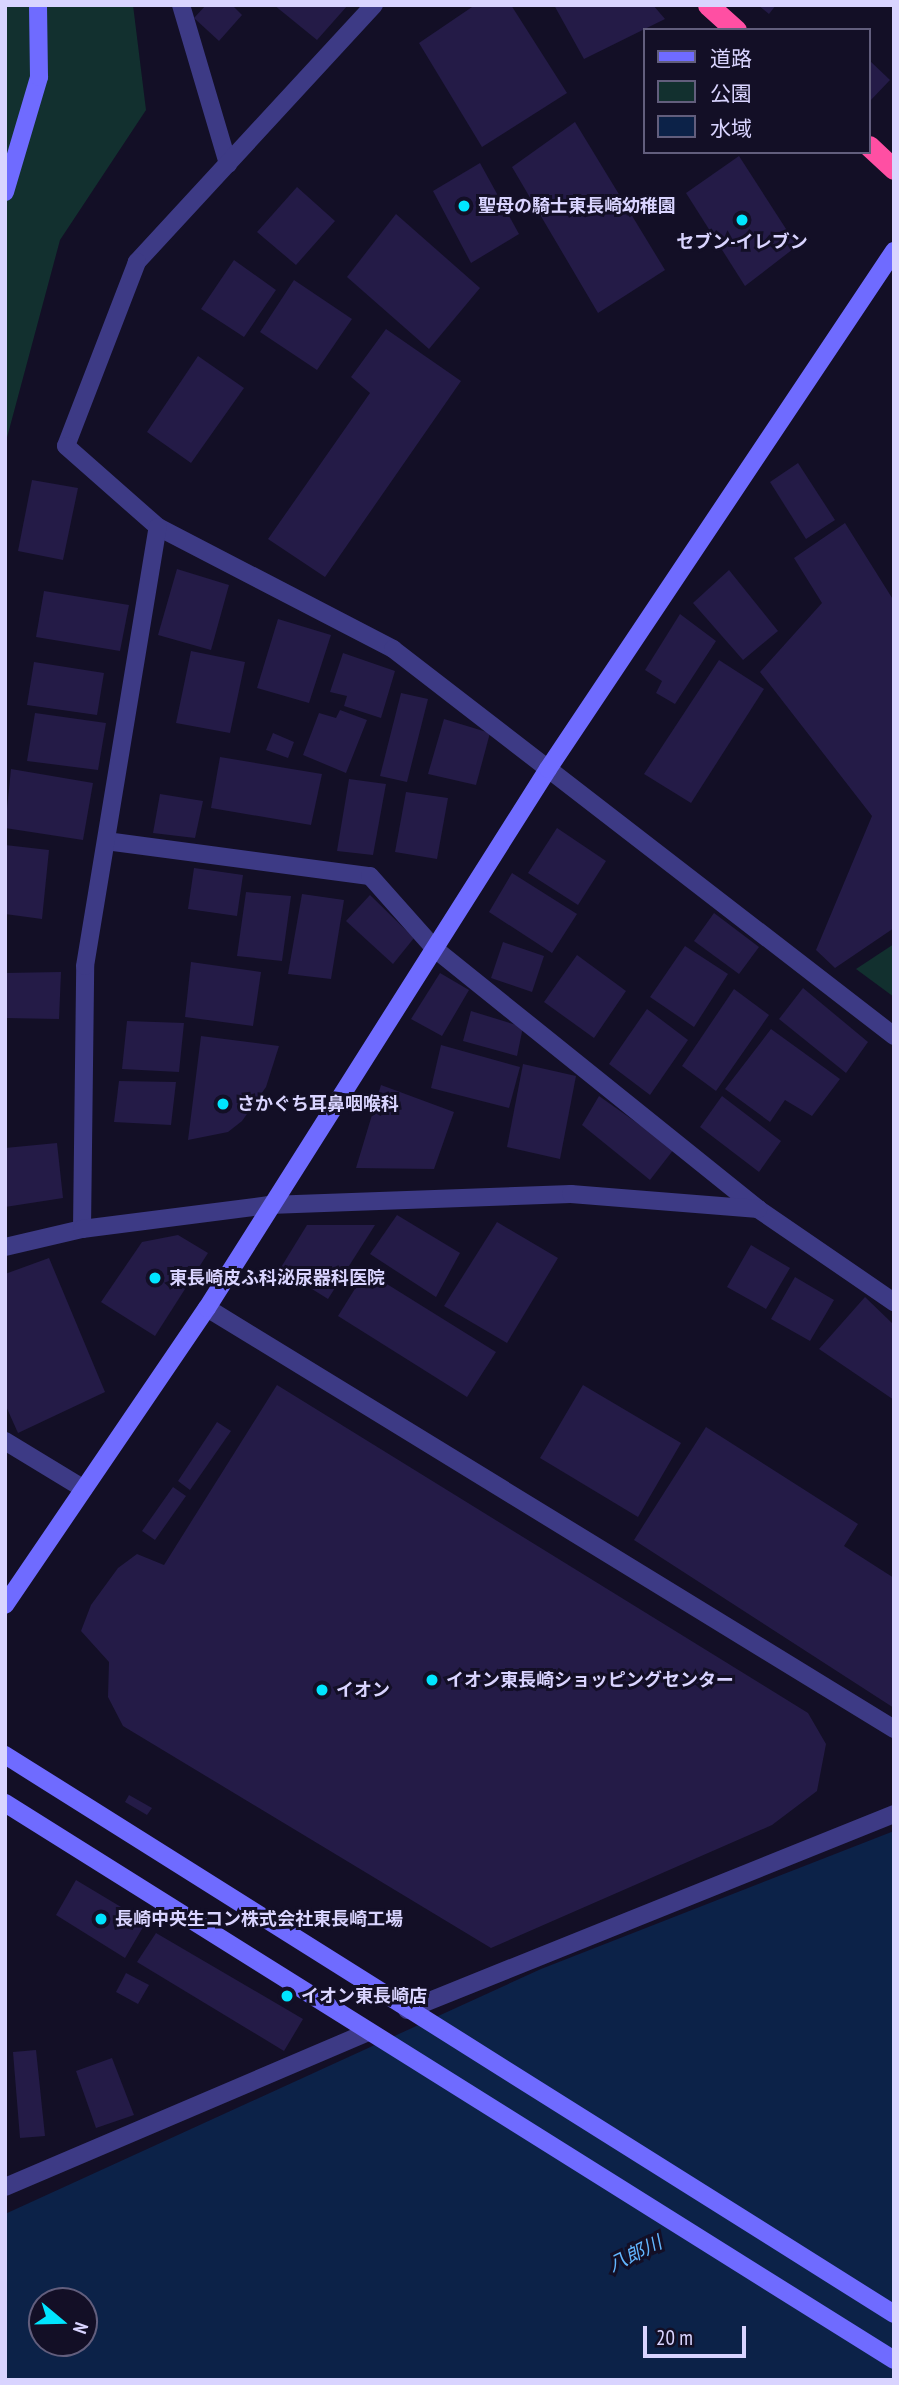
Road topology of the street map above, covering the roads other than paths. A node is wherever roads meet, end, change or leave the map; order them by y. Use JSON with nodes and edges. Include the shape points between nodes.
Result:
{"nodes":[{"id":1,"x":38,"y":5,"type":"edge"},
{"id":2,"x":181,"y":5,"type":"edge"},
{"id":3,"x":374,"y":5,"type":"edge"},
{"id":4,"x":708,"y":5,"type":"edge"},
{"id":5,"x":734,"y":28,"type":"edge"},
{"id":6,"x":871,"y":148,"type":"edge"},
{"id":7,"x":228,"y":164,"type":"junction"},
{"id":8,"x":894,"y":169,"type":"edge"},
{"id":9,"x":5,"y":192,"type":"edge"},
{"id":10,"x":894,"y":251,"type":"edge"},
{"id":11,"x":158,"y":527,"type":"junction"},
{"id":12,"x":548,"y":769,"type":"junction"},
{"id":13,"x":106,"y":841,"type":"junction"},
{"id":14,"x":435,"y":949,"type":"junction"},
{"id":15,"x":894,"y":1037,"type":"edge"},
{"id":16,"x":270,"y":1205,"type":"junction"},
{"id":17,"x":758,"y":1209,"type":"junction"},
{"id":18,"x":82,"y":1229,"type":"junction"},
{"id":19,"x":5,"y":1247,"type":"edge"},
{"id":20,"x":894,"y":1302,"type":"edge"},
{"id":21,"x":207,"y":1308,"type":"junction"},
{"id":22,"x":5,"y":1441,"type":"edge"},
{"id":23,"x":84,"y":1489,"type":"junction"},
{"id":24,"x":5,"y":1605,"type":"edge"},
{"id":25,"x":894,"y":1729,"type":"edge"},
{"id":26,"x":5,"y":1755,"type":"edge"},
{"id":27,"x":5,"y":1803,"type":"edge"},
{"id":28,"x":894,"y":1814,"type":"edge"},
{"id":29,"x":407,"y":2010,"type":"junction"},
{"id":30,"x":368,"y":2032,"type":"junction"},
{"id":31,"x":5,"y":2187,"type":"edge"},
{"id":32,"x":894,"y":2314,"type":"edge"},
{"id":33,"x":894,"y":2360,"type":"edge"}],
"edges":[{"from":1,"to":9,"type":"street","via":[[39,77]]},
{"from":2,"to":7,"type":"street"},
{"from":3,"to":7,"type":"street"},
{"from":4,"to":5,"type":"highway"},
{"from":6,"to":8,"type":"highway"},
{"from":7,"to":11,"type":"street","via":[[137,262],[66,446]]},
{"from":10,"to":12,"type":"street"},
{"from":11,"to":12,"type":"street","via":[[393,649]]},
{"from":11,"to":13,"type":"street"},
{"from":12,"to":14,"type":"street"},
{"from":12,"to":15,"type":"street"},
{"from":13,"to":14,"type":"street","via":[[370,876]]},
{"from":13,"to":18,"type":"street","via":[[85,966]]},
{"from":14,"to":16,"type":"street"},
{"from":14,"to":17,"type":"street"},
{"from":16,"to":17,"type":"street","via":[[571,1194]]},
{"from":16,"to":18,"type":"street"},
{"from":16,"to":21,"type":"street"},
{"from":17,"to":20,"type":"street"},
{"from":18,"to":19,"type":"street"},
{"from":21,"to":23,"type":"street"},
{"from":21,"to":25,"type":"street"},
{"from":22,"to":23,"type":"street"},
{"from":23,"to":24,"type":"street"},
{"from":26,"to":29,"type":"street"},
{"from":27,"to":30,"type":"street"},
{"from":28,"to":29,"type":"street"},
{"from":29,"to":32,"type":"street"},
{"from":30,"to":31,"type":"street"},
{"from":30,"to":33,"type":"street"}]}
